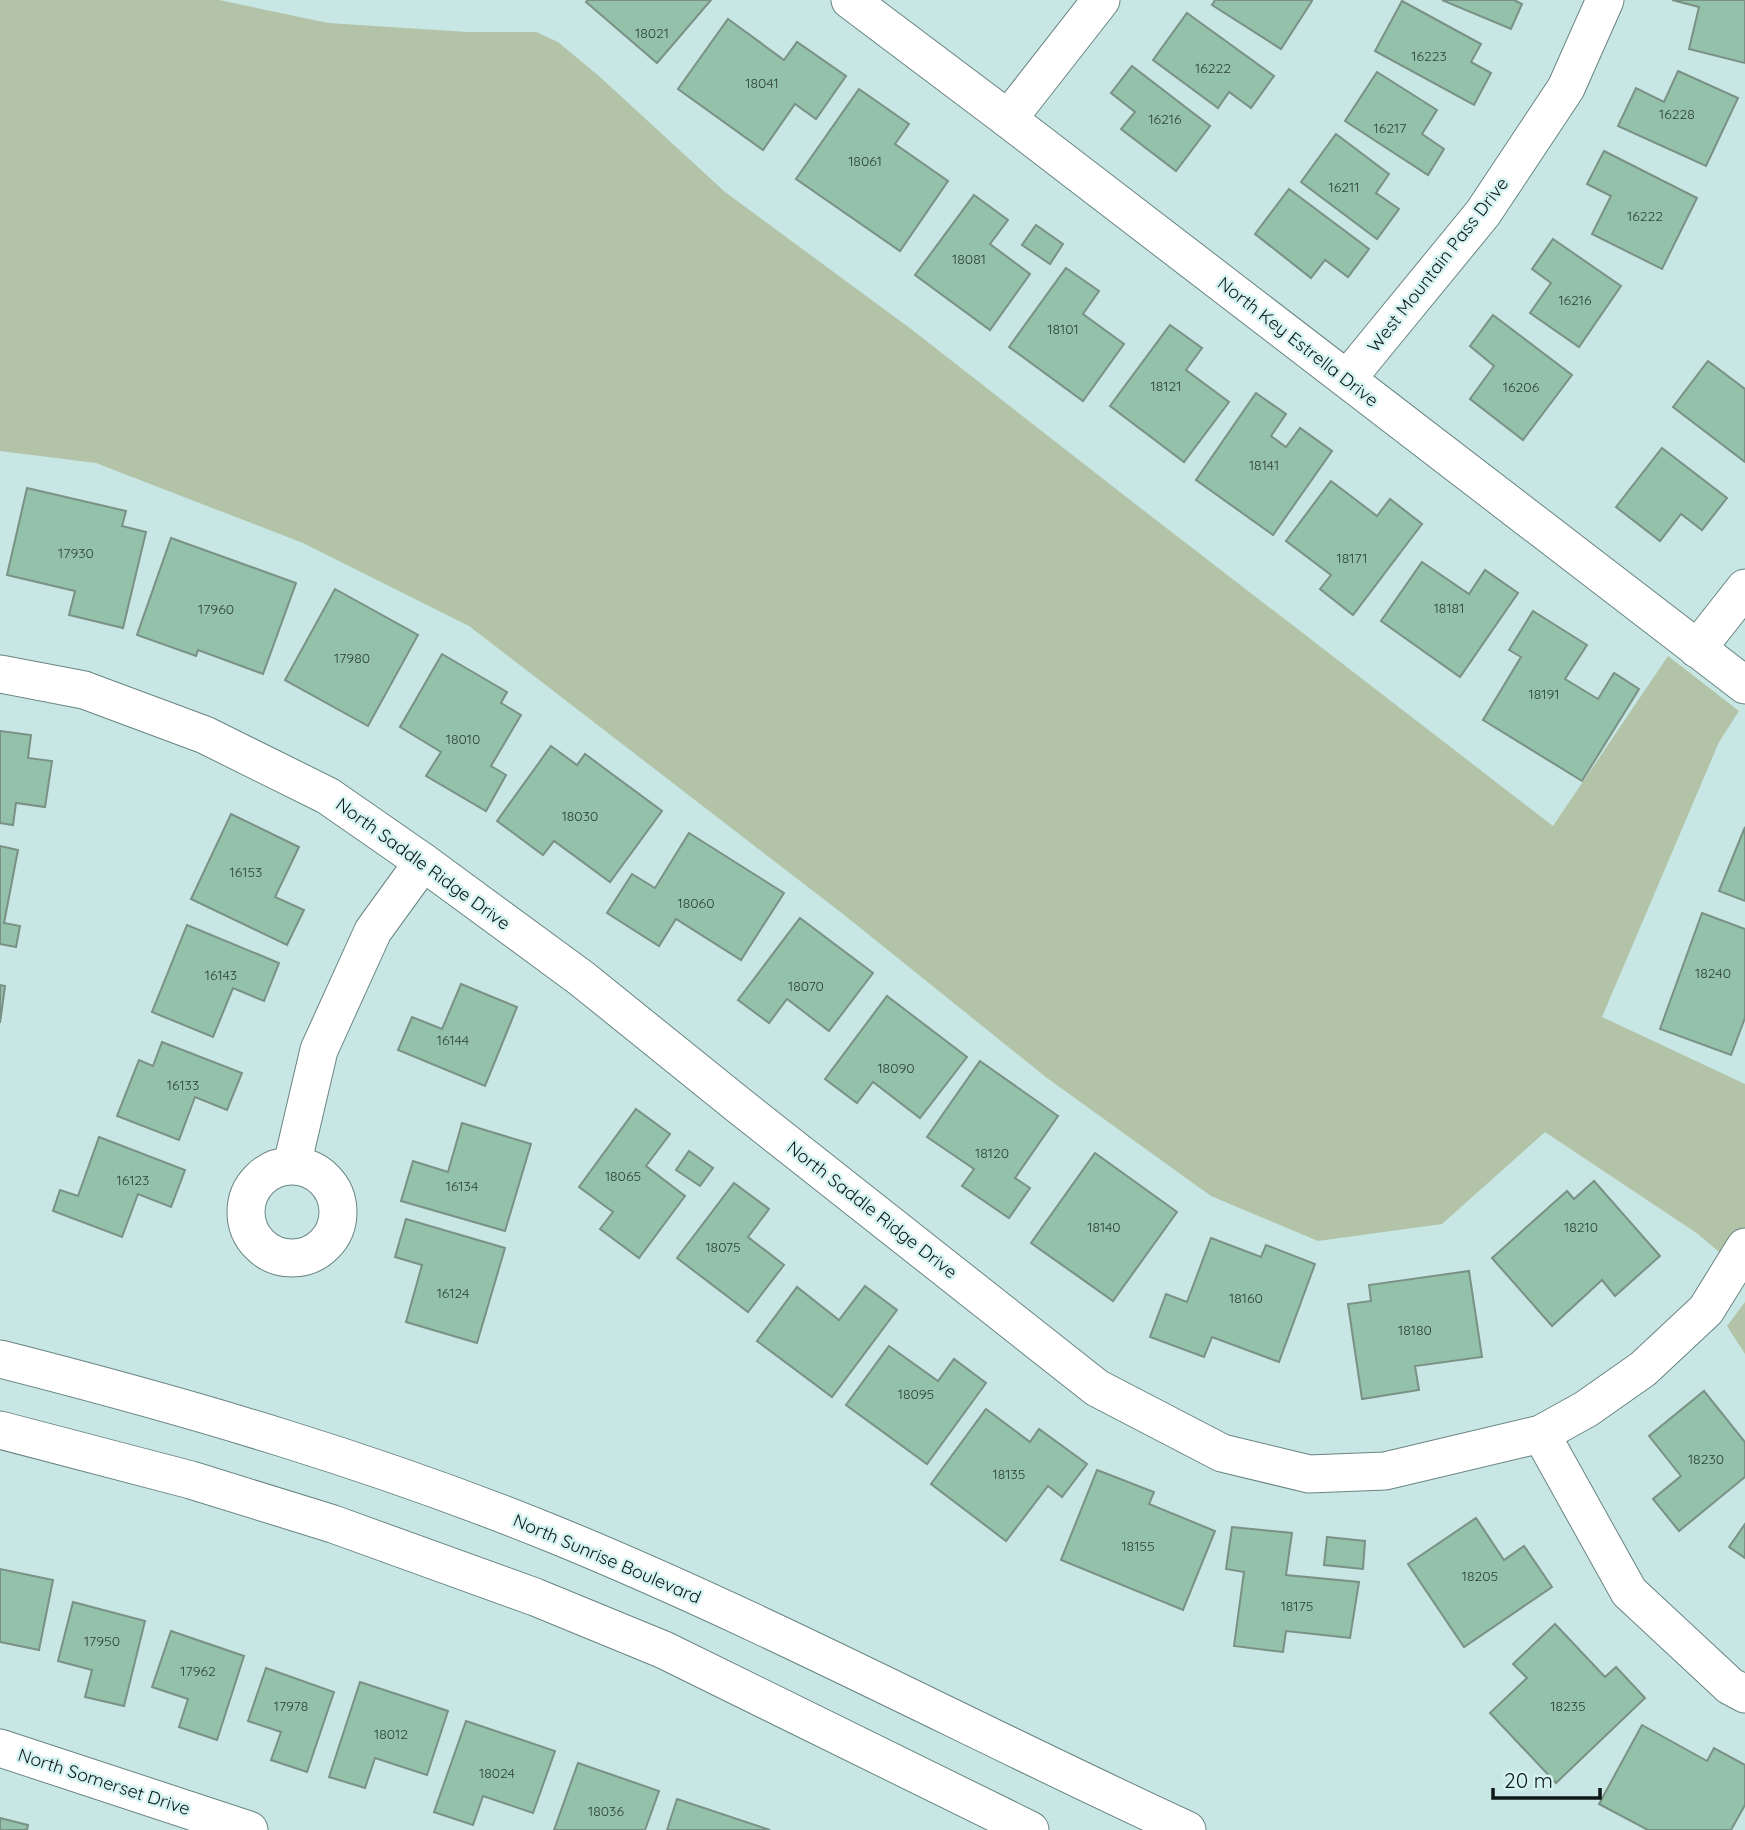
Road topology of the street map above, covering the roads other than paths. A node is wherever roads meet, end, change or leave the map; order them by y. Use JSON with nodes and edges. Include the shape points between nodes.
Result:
{"nodes":[{"id":1,"x":850,"y":0,"type":"edge"},
{"id":2,"x":1101,"y":0,"type":"edge"},
{"id":3,"x":1605,"y":0,"type":"edge"},
{"id":4,"x":1008,"y":119,"type":"junction"},
{"id":5,"x":1347,"y":379,"type":"junction"},
{"id":6,"x":1745,"y":588,"type":"edge"},
{"id":7,"x":1697,"y":649,"type":"junction"},
{"id":8,"x":0,"y":674,"type":"edge"},
{"id":9,"x":1745,"y":685,"type":"edge"},
{"id":10,"x":423,"y":862,"type":"junction"},
{"id":11,"x":292,"y":1166,"type":"dead end"},
{"id":12,"x":1745,"y":1247,"type":"edge"},
{"id":13,"x":0,"y":1359,"type":"edge"},
{"id":14,"x":0,"y":1430,"type":"edge"},
{"id":15,"x":1541,"y":1434,"type":"junction"},
{"id":16,"x":1745,"y":1694,"type":"edge"},
{"id":17,"x":0,"y":1748,"type":"edge"},
{"id":18,"x":248,"y":1830,"type":"edge"},
{"id":19,"x":1030,"y":1830,"type":"edge"},
{"id":20,"x":1187,"y":1830,"type":"edge"}],
"edges":[{"from":1,"to":4,"type":"street","name":"North Key Estrella Drive"},
{"from":2,"to":4,"type":"street"},
{"from":3,"to":5,"type":"street","name":"West Mountain Pass Drive","via":[[1566,88],[1483,213]]},
{"from":4,"to":5,"type":"street","name":"North Key Estrella Drive"},
{"from":5,"to":7,"type":"street","name":"North Key Estrella Drive"},
{"from":6,"to":7,"type":"street"},
{"from":7,"to":9,"type":"street","name":"North Key Estrella Drive"},
{"from":8,"to":10,"type":"street","name":"North Saddle Ridge Drive","via":[[85,690],[205,735],[328,796]]},
{"from":10,"to":11,"type":"street","via":[[373,930],[319,1050]]},
{"from":10,"to":15,"type":"street","name":"North Saddle Ridge Drive","via":[[581,978],[1097,1388],[1222,1454],[1309,1474],[1385,1471]]},
{"from":12,"to":15,"type":"street","name":"North Saddle Ridge Drive","via":[[1706,1310],[1643,1369]]},
{"from":13,"to":20,"type":"street","name":"North Sunrise Boulevard","via":[[211,1415],[417,1482],[556,1535],[796,1642]]},
{"from":14,"to":19,"type":"street","via":[[191,1480],[333,1524],[535,1597],[664,1650]]},
{"from":15,"to":16,"type":"street","via":[[1629,1591],[1730,1686]]},
{"from":17,"to":18,"type":"street","name":"North Somerset Drive"}]}
